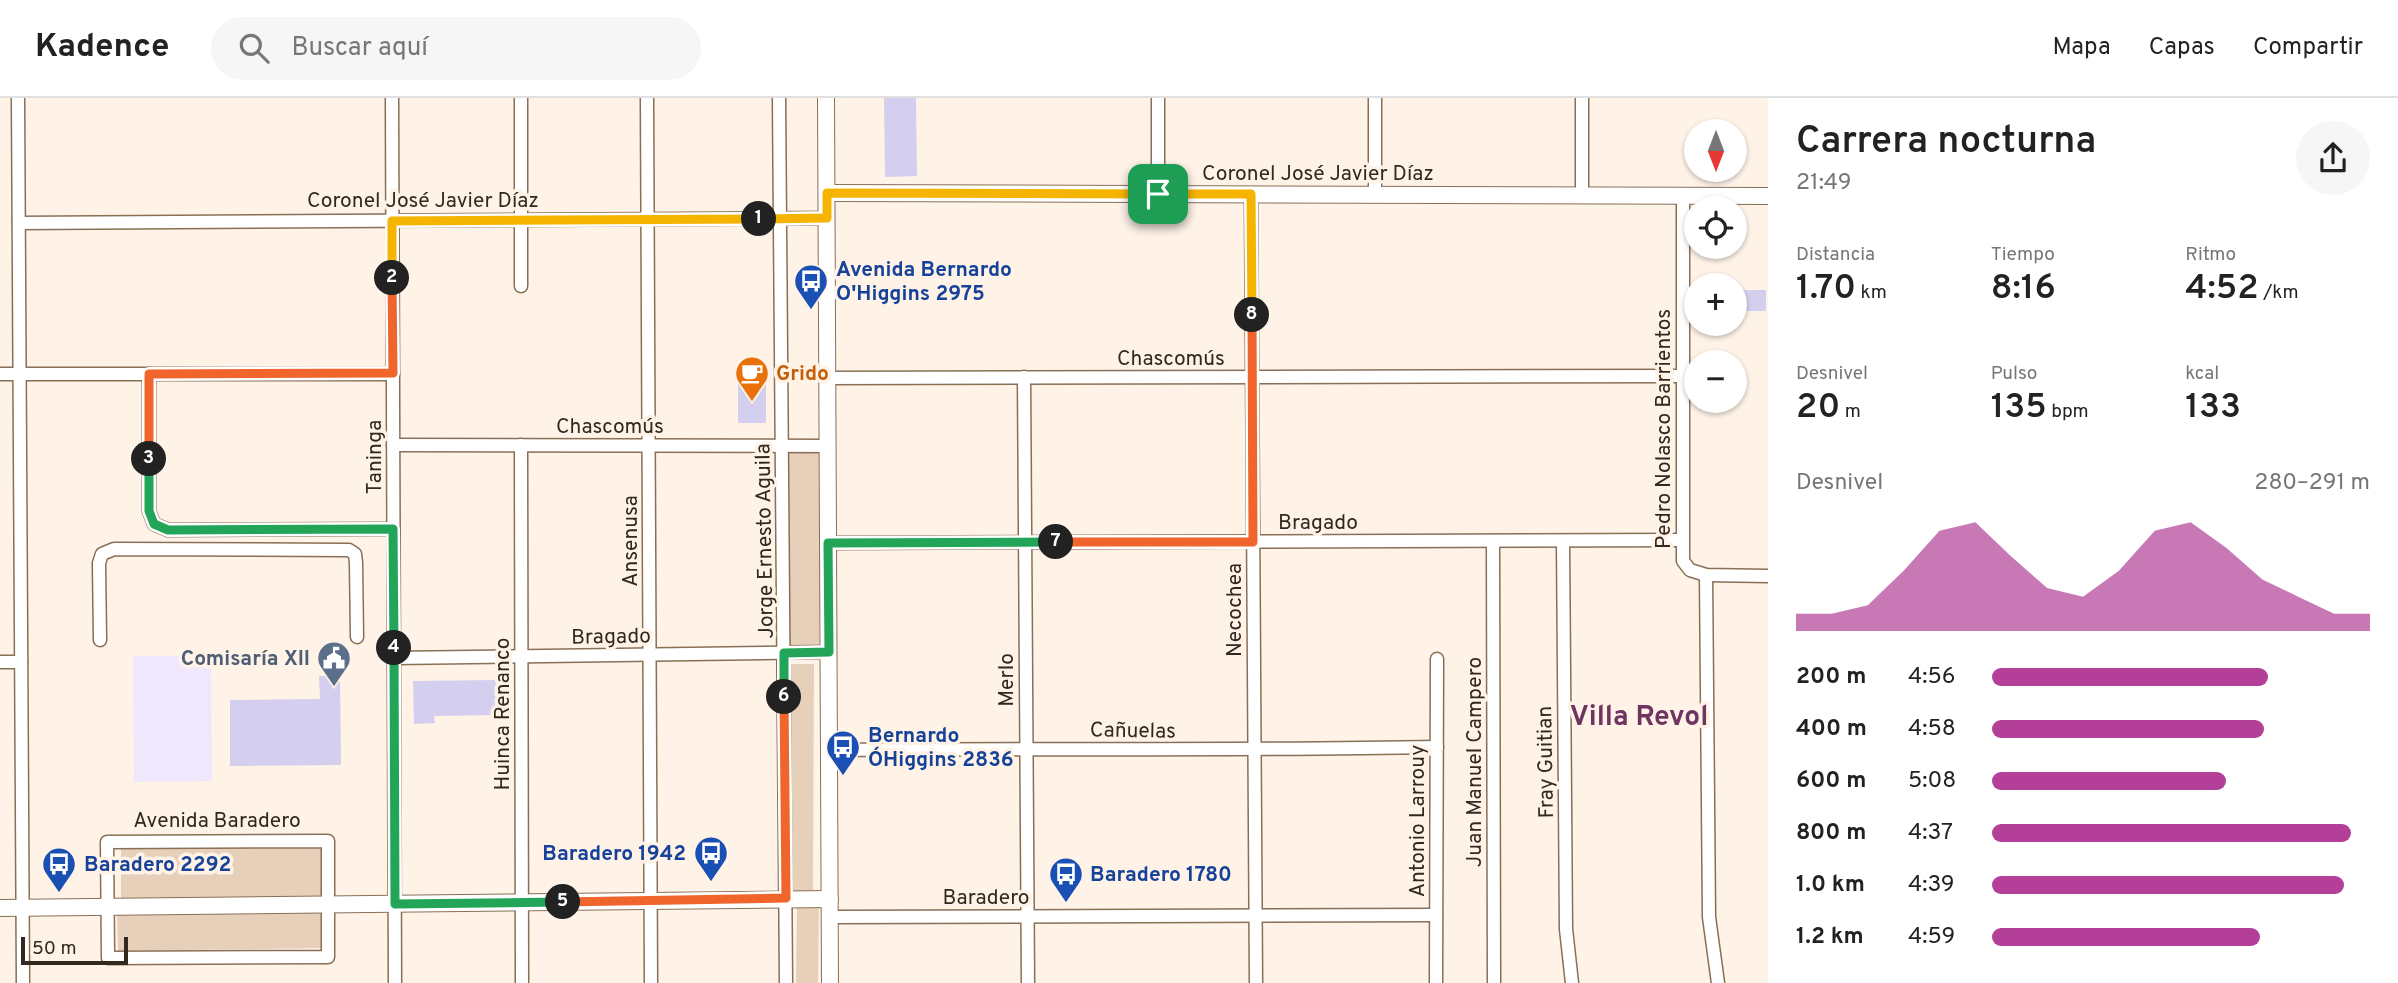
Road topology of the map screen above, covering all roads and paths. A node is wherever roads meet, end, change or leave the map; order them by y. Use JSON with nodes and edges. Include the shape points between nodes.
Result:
{"nodes":[{"id":1,"x":18,"y":98,"type":"edge"},
{"id":2,"x":392,"y":98,"type":"edge"},
{"id":3,"x":521,"y":98,"type":"edge"},
{"id":4,"x":647,"y":98,"type":"edge"},
{"id":5,"x":779,"y":98,"type":"edge"},
{"id":6,"x":826,"y":98,"type":"edge"},
{"id":7,"x":1158,"y":98,"type":"edge"},
{"id":8,"x":1375,"y":98,"type":"edge"},
{"id":9,"x":1582,"y":98,"type":"edge"},
{"id":10,"x":827,"y":193,"type":"junction"},
{"id":11,"x":1158,"y":194,"type":"junction"},
{"id":12,"x":1251,"y":194,"type":"junction"},
{"id":13,"x":1375,"y":194,"type":"junction"},
{"id":14,"x":1582,"y":195,"type":"junction"},
{"id":15,"x":1682,"y":195,"type":"junction"},
{"id":16,"x":1768,"y":196,"type":"edge"},
{"id":17,"x":780,"y":218,"type":"junction"},
{"id":18,"x":827,"y":218,"type":"junction"},
{"id":19,"x":648,"y":219,"type":"junction"},
{"id":20,"x":521,"y":220,"type":"junction"},
{"id":21,"x":392,"y":221,"type":"junction"},
{"id":22,"x":19,"y":223,"type":"junction"},
{"id":23,"x":521,"y":286,"type":"dead end"},
{"id":24,"x":393,"y":373,"type":"junction"},
{"id":25,"x":0,"y":374,"type":"edge"},
{"id":26,"x":19,"y":374,"type":"junction"},
{"id":27,"x":149,"y":374,"type":"junction"},
{"id":28,"x":1682,"y":376,"type":"junction"},
{"id":29,"x":1024,"y":377,"type":"junction"},
{"id":30,"x":1252,"y":377,"type":"junction"},
{"id":31,"x":827,"y":378,"type":"junction"},
{"id":32,"x":393,"y":444,"type":"junction"},
{"id":33,"x":521,"y":445,"type":"junction"},
{"id":34,"x":649,"y":445,"type":"junction"},
{"id":35,"x":782,"y":446,"type":"junction"},
{"id":36,"x":828,"y":446,"type":"junction"},
{"id":37,"x":393,"y":529,"type":"junction"},
{"id":38,"x":230,"y":530,"type":"junction"},
{"id":39,"x":1682,"y":540,"type":"junction"},
{"id":40,"x":1493,"y":541,"type":"junction"},
{"id":41,"x":1563,"y":541,"type":"junction"},
{"id":42,"x":1025,"y":542,"type":"junction"},
{"id":43,"x":1253,"y":542,"type":"junction"},
{"id":44,"x":828,"y":543,"type":"junction"},
{"id":45,"x":230,"y":548,"type":"junction"},
{"id":46,"x":1706,"y":575,"type":"junction"},
{"id":47,"x":1768,"y":576,"type":"edge"},
{"id":48,"x":357,"y":637,"type":"dead end"},
{"id":49,"x":100,"y":640,"type":"dead end"},
{"id":50,"x":829,"y":652,"type":"junction"},
{"id":51,"x":784,"y":653,"type":"junction"},
{"id":52,"x":650,"y":654,"type":"junction"},
{"id":53,"x":522,"y":656,"type":"junction"},
{"id":54,"x":394,"y":658,"type":"junction"},
{"id":55,"x":1437,"y":660,"type":"dead end"},
{"id":56,"x":0,"y":662,"type":"edge"},
{"id":57,"x":21,"y":662,"type":"junction"},
{"id":58,"x":1437,"y":747,"type":"junction"},
{"id":59,"x":1026,"y":748,"type":"junction"},
{"id":60,"x":1254,"y":750,"type":"junction"},
{"id":61,"x":829,"y":751,"type":"junction"},
{"id":62,"x":786,"y":898,"type":"junction"},
{"id":63,"x":830,"y":899,"type":"junction"},
{"id":64,"x":651,"y":901,"type":"junction"},
{"id":65,"x":522,"y":902,"type":"junction"},
{"id":66,"x":395,"y":904,"type":"junction"},
{"id":67,"x":328,"y":905,"type":"junction"},
{"id":68,"x":108,"y":907,"type":"junction"},
{"id":69,"x":0,"y":908,"type":"edge"},
{"id":70,"x":23,"y":908,"type":"junction"},
{"id":71,"x":1436,"y":915,"type":"junction"},
{"id":72,"x":1027,"y":916,"type":"junction"},
{"id":73,"x":1255,"y":916,"type":"junction"},
{"id":74,"x":830,"y":918,"type":"junction"},
{"id":75,"x":23,"y":983,"type":"edge"},
{"id":76,"x":395,"y":983,"type":"edge"},
{"id":77,"x":522,"y":983,"type":"edge"},
{"id":78,"x":651,"y":983,"type":"edge"},
{"id":79,"x":786,"y":983,"type":"edge"},
{"id":80,"x":830,"y":983,"type":"edge"},
{"id":81,"x":1028,"y":983,"type":"edge"},
{"id":82,"x":1256,"y":983,"type":"edge"},
{"id":83,"x":1436,"y":983,"type":"edge"},
{"id":84,"x":1493,"y":983,"type":"edge"},
{"id":85,"x":1572,"y":983,"type":"edge"},
{"id":86,"x":1718,"y":983,"type":"edge"}],
"edges":[{"from":1,"to":22,"type":"street"},
{"from":2,"to":21,"type":"street","name":"Taninga"},
{"from":3,"to":20,"type":"street"},
{"from":4,"to":19,"type":"street","name":"Ansenusa"},
{"from":5,"to":17,"type":"street","name":"Jorge Ernesto Aguila"},
{"from":6,"to":10,"type":"main road"},
{"from":7,"to":11,"type":"street"},
{"from":8,"to":13,"type":"street"},
{"from":9,"to":14,"type":"street"},
{"from":10,"to":11,"type":"main road","name":"Coronel José Javier Díaz"},
{"from":10,"to":18,"type":"main road"},
{"from":11,"to":12,"type":"main road","name":"Coronel José Javier Díaz"},
{"from":12,"to":13,"type":"main road","name":"Coronel José Javier Díaz"},
{"from":12,"to":30,"type":"street","name":"Necochea"},
{"from":13,"to":14,"type":"main road","name":"Coronel José Javier Díaz"},
{"from":14,"to":15,"type":"main road","name":"Coronel José Javier Díaz"},
{"from":15,"to":16,"type":"main road","name":"Coronel José Javier Díaz"},
{"from":15,"to":28,"type":"street","name":"Pedro Nolasco Barrientos"},
{"from":17,"to":18,"type":"street","name":"Coronel José Javier Díaz"},
{"from":17,"to":19,"type":"street","name":"Coronel José Javier Díaz"},
{"from":17,"to":35,"type":"street","name":"Jorge Ernesto Aguila"},
{"from":18,"to":31,"type":"main road"},
{"from":19,"to":20,"type":"street","name":"Coronel José Javier Díaz"},
{"from":19,"to":34,"type":"street","name":"Ansenusa"},
{"from":20,"to":21,"type":"street","name":"Coronel José Javier Díaz"},
{"from":20,"to":23,"type":"street"},
{"from":21,"to":22,"type":"street","name":"Coronel José Javier Díaz"},
{"from":21,"to":24,"type":"street","name":"Taninga"},
{"from":22,"to":26,"type":"street"},
{"from":24,"to":27,"type":"street"},
{"from":24,"to":32,"type":"street","name":"Taninga"},
{"from":25,"to":26,"type":"street"},
{"from":26,"to":27,"type":"street"},
{"from":26,"to":57,"type":"street"},
{"from":27,"to":38,"type":"street","via":[[149,511],[154,524],[168,530]]},
{"from":28,"to":30,"type":"street","name":"Chascomús"},
{"from":28,"to":39,"type":"street","name":"Pedro Nolasco Barrientos"},
{"from":29,"to":30,"type":"street","name":"Chascomús"},
{"from":29,"to":31,"type":"street","name":"Chascomús"},
{"from":29,"to":42,"type":"street","name":"Merlo"},
{"from":30,"to":43,"type":"street","name":"Necochea"},
{"from":31,"to":36,"type":"main road"},
{"from":32,"to":33,"type":"street","name":"Chascomús"},
{"from":32,"to":37,"type":"street","name":"Taninga"},
{"from":33,"to":34,"type":"street","name":"Chascomús"},
{"from":33,"to":53,"type":"street","name":"Huinca Renanco"},
{"from":34,"to":35,"type":"street","name":"Chascomús"},
{"from":34,"to":52,"type":"street","name":"Ansenusa"},
{"from":35,"to":36,"type":"street","name":"Chascomús"},
{"from":35,"to":51,"type":"street","name":"Jorge Ernesto Aguila"},
{"from":36,"to":44,"type":"main road"},
{"from":37,"to":38,"type":"street"},
{"from":37,"to":54,"type":"street","name":"Taninga"},
{"from":38,"to":45,"type":"street"},
{"from":39,"to":41,"type":"street","name":"Bragado"},
{"from":39,"to":46,"type":"street","name":"Pedro Nolasco Barrientos","via":[[1683,561],[1690,570]]},
{"from":40,"to":41,"type":"street","name":"Bragado"},
{"from":40,"to":43,"type":"street","name":"Bragado"},
{"from":40,"to":84,"type":"street","name":"Juan Manuel Campero"},
{"from":41,"to":85,"type":"street","name":"Fray Guitian","via":[[1566,929]]},
{"from":42,"to":43,"type":"street","name":"Bragado"},
{"from":42,"to":44,"type":"street","name":"Bragado"},
{"from":42,"to":59,"type":"street","name":"Merlo"},
{"from":43,"to":60,"type":"street","name":"Necochea"},
{"from":44,"to":50,"type":"main road"},
{"from":45,"to":48,"type":"street","via":[[349,550],[355,554]]},
{"from":45,"to":49,"type":"street","via":[[114,549],[102,554]]},
{"from":46,"to":47,"type":"street"},
{"from":46,"to":86,"type":"street","via":[[1709,916]]},
{"from":50,"to":51,"type":"street","name":"Bragado"},
{"from":50,"to":61,"type":"main road"},
{"from":51,"to":52,"type":"street","name":"Bragado"},
{"from":51,"to":62,"type":"street","name":"Jorge Ernesto Aguila"},
{"from":52,"to":53,"type":"street","name":"Bragado"},
{"from":52,"to":64,"type":"street","name":"Ansenusa"},
{"from":53,"to":54,"type":"street","name":"Bragado"},
{"from":53,"to":65,"type":"street","name":"Huinca Renanco"},
{"from":54,"to":66,"type":"street","name":"Taninga"},
{"from":55,"to":58,"type":"street","name":"Antonio Larrouy"},
{"from":56,"to":57,"type":"street"},
{"from":57,"to":70,"type":"street"},
{"from":58,"to":60,"type":"street","name":"Cañuelas"},
{"from":58,"to":71,"type":"street","name":"Antonio Larrouy"},
{"from":59,"to":60,"type":"street","name":"Cañuelas"},
{"from":59,"to":61,"type":"street","name":"Cañuelas"},
{"from":59,"to":72,"type":"street","name":"Merlo"},
{"from":60,"to":73,"type":"street","name":"Necochea"},
{"from":61,"to":63,"type":"main road"},
{"from":62,"to":63,"type":"main road"},
{"from":62,"to":64,"type":"main road"},
{"from":62,"to":79,"type":"street","name":"Jorge Ernesto Aguila"},
{"from":63,"to":74,"type":"main road"},
{"from":64,"to":65,"type":"main road"},
{"from":64,"to":78,"type":"street","name":"Ansenusa"},
{"from":65,"to":66,"type":"main road"},
{"from":65,"to":77,"type":"street","name":"Huinca Renanco"},
{"from":66,"to":67,"type":"main road"},
{"from":66,"to":76,"type":"street","name":"Taninga"},
{"from":67,"to":68,"type":"main road"},
{"from":67,"to":68,"type":"street","name":"Avenida Baradero","via":[[328,957],[108,958]]},
{"from":67,"to":68,"type":"street","name":"Avenida Baradero","via":[[328,841],[107,842]]},
{"from":68,"to":70,"type":"main road"},
{"from":69,"to":70,"type":"main road"},
{"from":70,"to":75,"type":"street"},
{"from":71,"to":73,"type":"street","name":"Baradero"},
{"from":71,"to":83,"type":"street","name":"Antonio Larrouy"},
{"from":72,"to":73,"type":"street","name":"Baradero"},
{"from":72,"to":74,"type":"street","name":"Baradero"},
{"from":72,"to":81,"type":"street","name":"Merlo"},
{"from":73,"to":82,"type":"street","name":"Necochea"},
{"from":74,"to":80,"type":"main road"}]}
